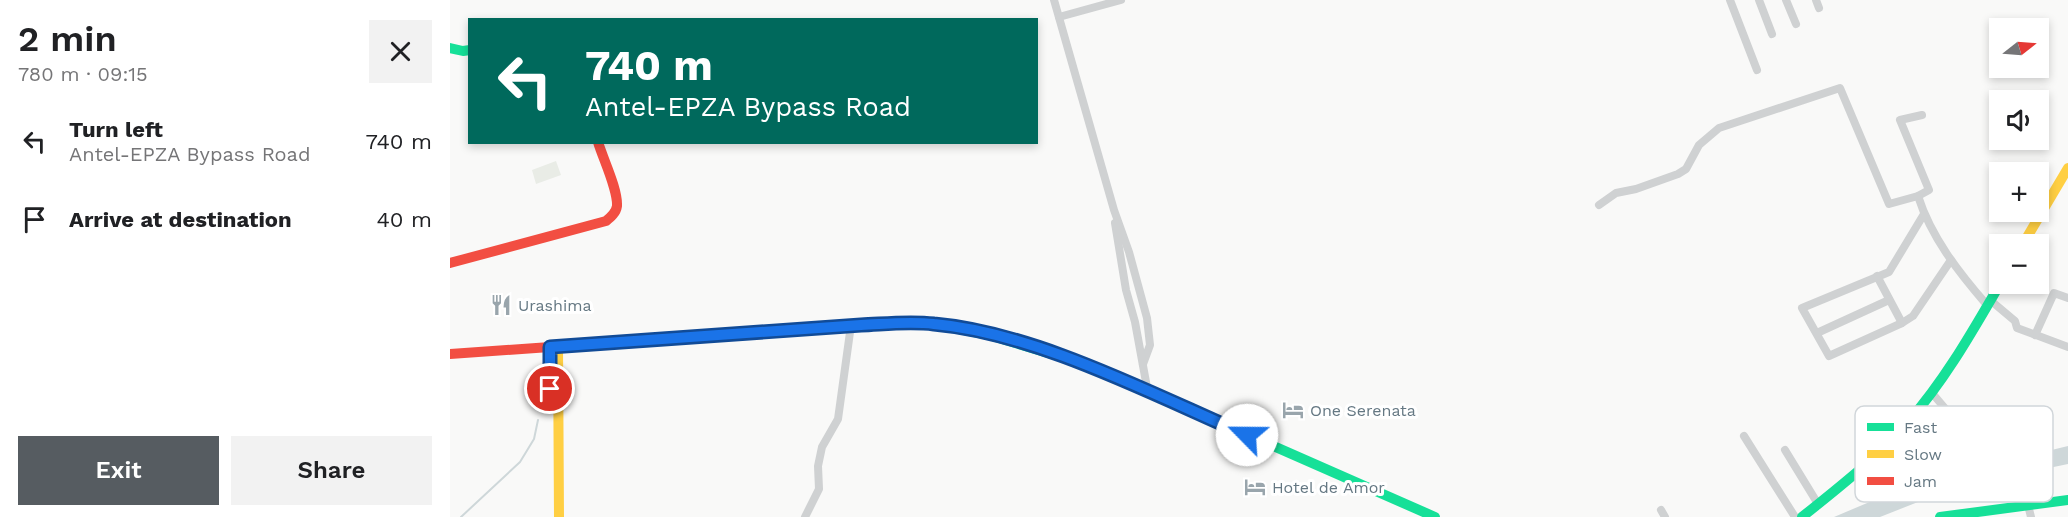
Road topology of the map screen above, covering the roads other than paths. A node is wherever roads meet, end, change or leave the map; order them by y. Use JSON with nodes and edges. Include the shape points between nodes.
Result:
{"nodes":[{"id":1,"x":1054,"y":0,"type":"edge"},
{"id":2,"x":1121,"y":0,"type":"edge"},
{"id":3,"x":1730,"y":0,"type":"edge"},
{"id":4,"x":1759,"y":0,"type":"edge"},
{"id":5,"x":1786,"y":0,"type":"edge"},
{"id":6,"x":1059,"y":17,"type":"junction"},
{"id":7,"x":1796,"y":24,"type":"dead end"},
{"id":8,"x":1772,"y":34,"type":"dead end"},
{"id":9,"x":450,"y":48,"type":"edge"},
{"id":10,"x":468,"y":50,"type":"edge"},
{"id":11,"x":1757,"y":70,"type":"dead end"},
{"id":12,"x":1922,"y":115,"type":"dead end"},
{"id":13,"x":599,"y":144,"type":"edge"},
{"id":14,"x":2068,"y":168,"type":"edge"},
{"id":15,"x":1918,"y":196,"type":"junction"},
{"id":16,"x":1599,"y":205,"type":"dead end"},
{"id":17,"x":1114,"y":210,"type":"junction"},
{"id":18,"x":1924,"y":214,"type":"junction"},
{"id":19,"x":2029,"y":234,"type":"edge"},
{"id":20,"x":1951,"y":260,"type":"junction"},
{"id":21,"x":450,"y":263,"type":"edge"},
{"id":22,"x":1877,"y":276,"type":"junction"},
{"id":23,"x":1994,"y":294,"type":"edge"},
{"id":24,"x":2068,"y":298,"type":"edge"},
{"id":25,"x":1889,"y":300,"type":"junction"},
{"id":26,"x":1989,"y":303,"type":"junction"},
{"id":27,"x":1902,"y":323,"type":"junction"},
{"id":28,"x":851,"y":325,"type":"junction"},
{"id":29,"x":1817,"y":333,"type":"junction"},
{"id":30,"x":2036,"y":335,"type":"junction"},
{"id":31,"x":554,"y":346,"type":"junction"},
{"id":32,"x":2068,"y":347,"type":"edge"},
{"id":33,"x":450,"y":354,"type":"edge"},
{"id":34,"x":1143,"y":364,"type":"junction"},
{"id":35,"x":1148,"y":393,"type":"junction"},
{"id":36,"x":1932,"y":393,"type":"junction"},
{"id":37,"x":1921,"y":406,"type":"edge"},
{"id":38,"x":1943,"y":406,"type":"edge"},
{"id":39,"x":1744,"y":436,"type":"dead end"},
{"id":40,"x":1785,"y":450,"type":"dead end"},
{"id":41,"x":1855,"y":472,"type":"edge"},
{"id":42,"x":2068,"y":500,"type":"edge"},
{"id":43,"x":2052,"y":502,"type":"edge"},
{"id":44,"x":2053,"y":502,"type":"edge"},
{"id":45,"x":1818,"y":504,"type":"junction"},
{"id":46,"x":2028,"y":505,"type":"junction"},
{"id":47,"x":553,"y":517,"type":"edge"},
{"id":48,"x":559,"y":517,"type":"edge"},
{"id":49,"x":805,"y":517,"type":"edge"},
{"id":50,"x":1435,"y":517,"type":"edge"},
{"id":51,"x":1795,"y":517,"type":"edge"},
{"id":52,"x":1802,"y":517,"type":"edge"},
{"id":53,"x":1940,"y":517,"type":"edge"},
{"id":54,"x":2031,"y":517,"type":"edge"}],
"edges":[{"from":1,"to":6,"type":"street"},
{"from":2,"to":6,"type":"street"},
{"from":3,"to":11,"type":"street"},
{"from":4,"to":8,"type":"street"},
{"from":5,"to":7,"type":"street"},
{"from":6,"to":17,"type":"street"},
{"from":9,"to":10,"type":"main road"},
{"from":12,"to":15,"type":"street","via":[[1900,120],[1929,188]]},
{"from":13,"to":21,"type":"main road","via":[[617,204],[610,218]]},
{"from":14,"to":19,"type":"main road"},
{"from":15,"to":16,"type":"street","via":[[1889,204],[1840,88],[1719,128],[1699,145],[1686,169],[1616,193]]},
{"from":15,"to":18,"type":"street"},
{"from":17,"to":34,"type":"street","via":[[1126,290]]},
{"from":17,"to":34,"type":"street","via":[[1148,318],[1150,345]]},
{"from":18,"to":20,"type":"street"},
{"from":18,"to":22,"type":"street","via":[[1889,272]]},
{"from":20,"to":26,"type":"street"},
{"from":20,"to":27,"type":"street","via":[[1913,316]]},
{"from":22,"to":25,"type":"street"},
{"from":22,"to":29,"type":"street","via":[[1802,308]]},
{"from":23,"to":26,"type":"main road"},
{"from":24,"to":30,"type":"street","via":[[2055,293]]},
{"from":25,"to":27,"type":"street"},
{"from":25,"to":29,"type":"street"},
{"from":26,"to":30,"type":"street","via":[[2015,321],[2017,328]]},
{"from":26,"to":36,"type":"main road"},
{"from":27,"to":29,"type":"street","via":[[1829,356]]},
{"from":28,"to":31,"type":"main road"},
{"from":28,"to":35,"type":"main road","via":[[907,322],[971,329],[1049,352]]},
{"from":28,"to":49,"type":"street","via":[[838,419],[822,447],[819,489]]},
{"from":30,"to":32,"type":"street"},
{"from":31,"to":33,"type":"main road"},
{"from":31,"to":47,"type":"main road"},
{"from":31,"to":48,"type":"main road"},
{"from":34,"to":35,"type":"street"},
{"from":35,"to":50,"type":"main road"},
{"from":36,"to":37,"type":"main road"},
{"from":36,"to":38,"type":"street"},
{"from":39,"to":51,"type":"street"},
{"from":40,"to":45,"type":"street"},
{"from":41,"to":45,"type":"main road"},
{"from":42,"to":44,"type":"main road"},
{"from":43,"to":46,"type":"main road"},
{"from":45,"to":52,"type":"main road"},
{"from":46,"to":53,"type":"main road"},
{"from":46,"to":54,"type":"street"}]}
